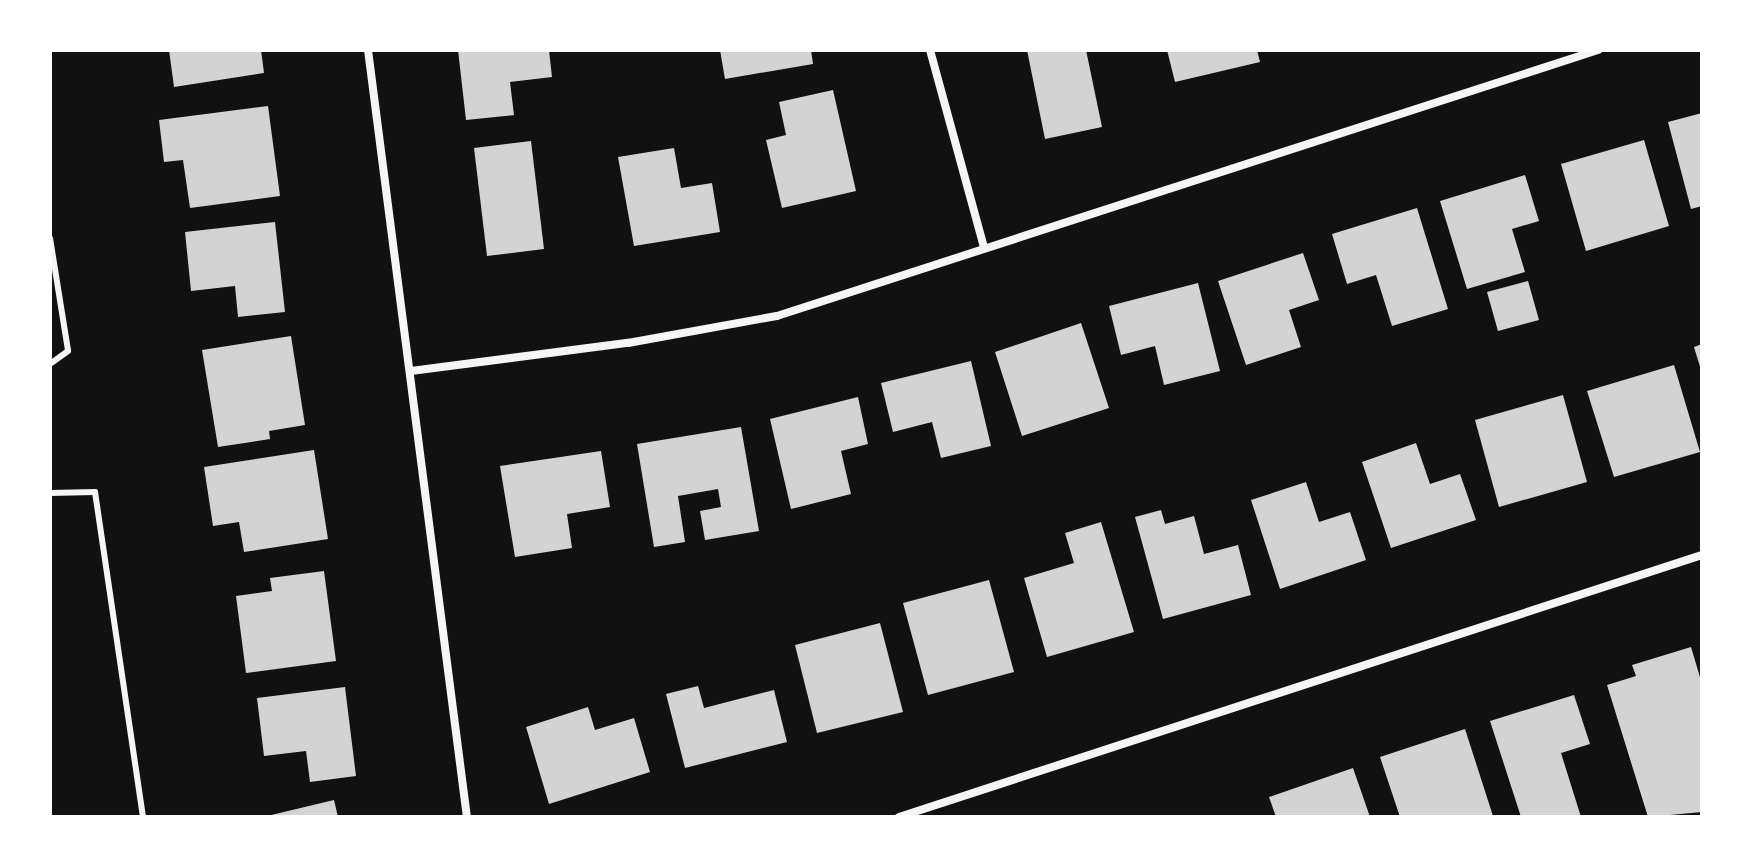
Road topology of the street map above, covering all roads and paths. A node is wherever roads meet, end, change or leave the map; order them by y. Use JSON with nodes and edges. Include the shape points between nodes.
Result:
{"nodes":[{"id":1,"x":368,"y":50,"type":"edge"},
{"id":2,"x":930,"y":50,"type":"edge"},
{"id":3,"x":1598,"y":50,"type":"edge"},
{"id":4,"x":50,"y":238,"type":"edge"},
{"id":5,"x":984,"y":248,"type":"junction"},
{"id":6,"x":50,"y":364,"type":"edge"},
{"id":7,"x":411,"y":371,"type":"junction"},
{"id":8,"x":50,"y":493,"type":"edge"},
{"id":9,"x":1702,"y":555,"type":"edge"},
{"id":10,"x":143,"y":817,"type":"edge"},
{"id":11,"x":467,"y":817,"type":"edge"},
{"id":12,"x":899,"y":817,"type":"edge"}],
"edges":[{"from":1,"to":7,"type":"street"},
{"from":2,"to":5,"type":"street"},
{"from":3,"to":5,"type":"street"},
{"from":4,"to":6,"type":"lane","via":[[68,351]]},
{"from":5,"to":7,"type":"street","via":[[777,316],[628,343]]},
{"from":7,"to":11,"type":"street"},
{"from":8,"to":10,"type":"lane","via":[[95,492]]},
{"from":9,"to":12,"type":"street"}]}
